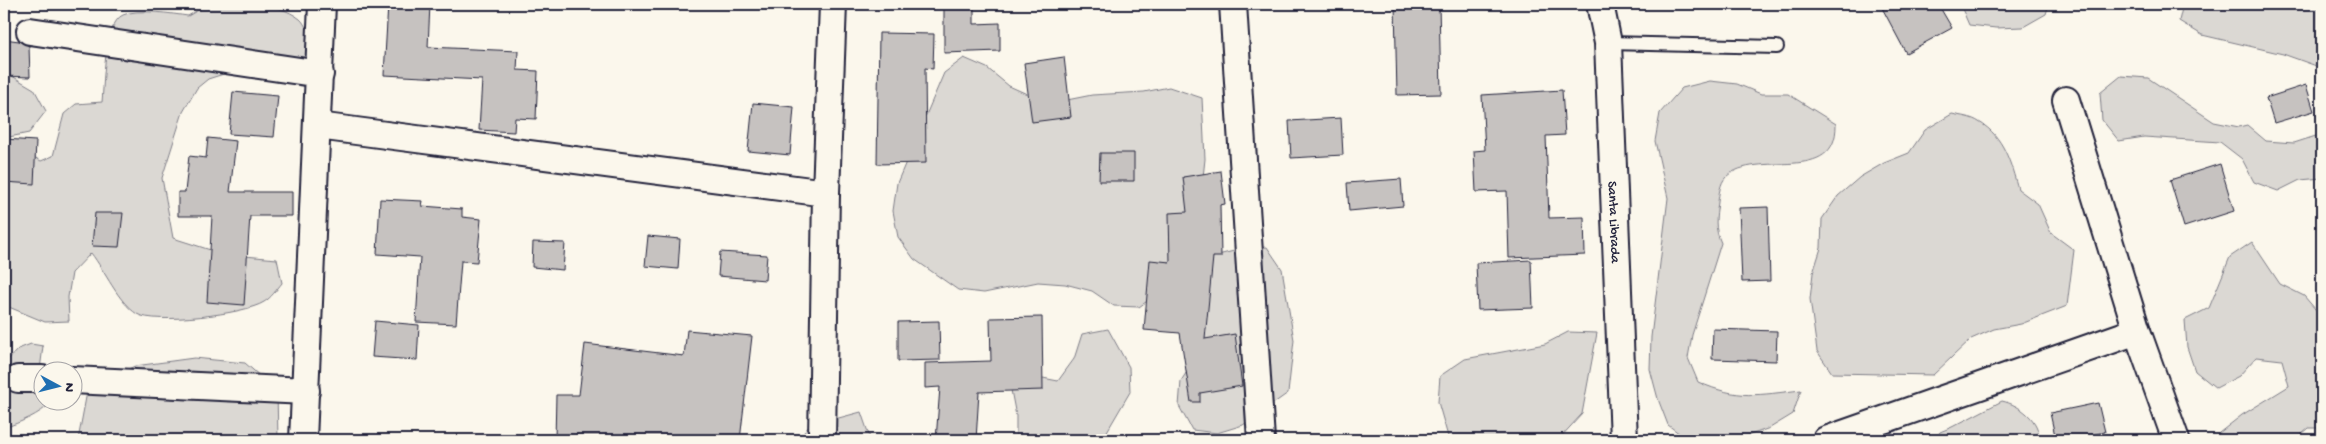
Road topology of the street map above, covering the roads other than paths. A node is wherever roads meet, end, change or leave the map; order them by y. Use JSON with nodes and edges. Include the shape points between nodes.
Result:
{"nodes":[{"id":1,"x":322,"y":4,"type":"edge"},
{"id":2,"x":833,"y":4,"type":"edge"},
{"id":3,"x":1233,"y":4,"type":"edge"},
{"id":4,"x":1600,"y":4,"type":"edge"},
{"id":5,"x":30,"y":31,"type":"dead end"},
{"id":6,"x":1608,"y":43,"type":"junction"},
{"id":7,"x":1777,"y":48,"type":"dead end"},
{"id":8,"x":320,"y":74,"type":"junction"},
{"id":9,"x":2066,"y":100,"type":"dead end"},
{"id":10,"x":318,"y":126,"type":"junction"},
{"id":11,"x":826,"y":193,"type":"junction"},
{"id":12,"x":2137,"y":331,"type":"junction"},
{"id":13,"x":82,"y":380,"type":"edge"},
{"id":14,"x":306,"y":391,"type":"junction"},
{"id":15,"x":303,"y":440,"type":"edge"},
{"id":16,"x":822,"y":440,"type":"edge"},
{"id":17,"x":1261,"y":440,"type":"edge"},
{"id":18,"x":1624,"y":440,"type":"edge"},
{"id":19,"x":1826,"y":440,"type":"edge"},
{"id":20,"x":2176,"y":440,"type":"edge"}],
"edges":[{"from":1,"to":8,"type":"street"},
{"from":2,"to":11,"type":"street"},
{"from":3,"to":17,"type":"street"},
{"from":4,"to":6,"type":"street","name":"Santa Librada"},
{"from":5,"to":8,"type":"street"},
{"from":6,"to":7,"type":"lane"},
{"from":6,"to":18,"type":"street","name":"Santa Librada"},
{"from":8,"to":10,"type":"street"},
{"from":9,"to":12,"type":"street"},
{"from":10,"to":11,"type":"street"},
{"from":10,"to":14,"type":"street"},
{"from":11,"to":16,"type":"street"},
{"from":12,"to":19,"type":"street"},
{"from":12,"to":20,"type":"street"},
{"from":13,"to":14,"type":"street"},
{"from":14,"to":15,"type":"street"}]}
